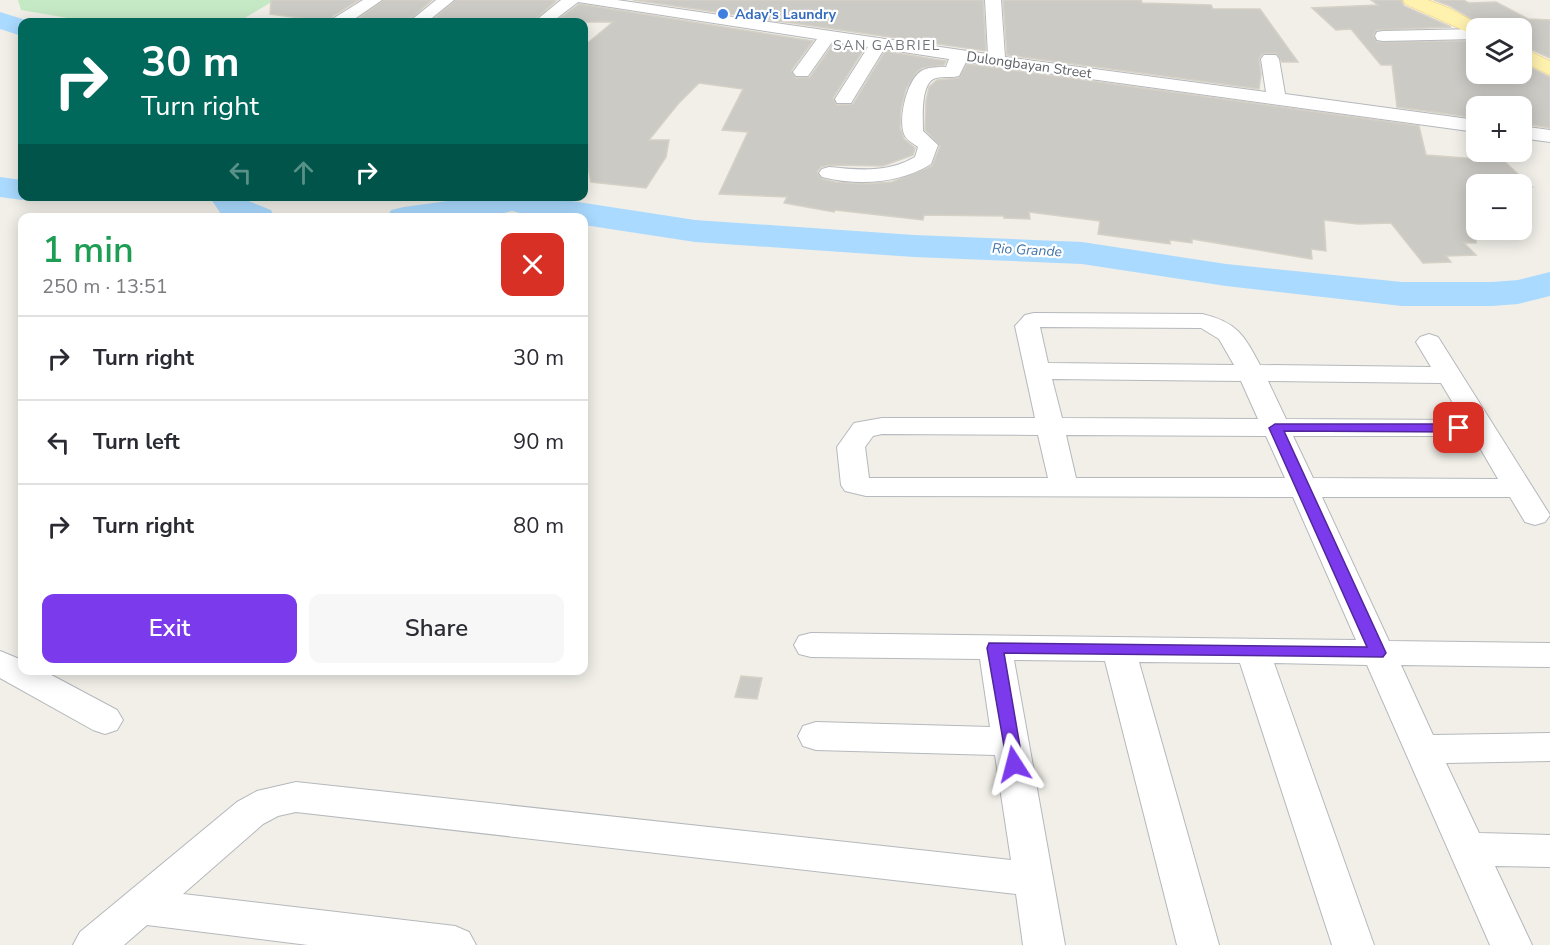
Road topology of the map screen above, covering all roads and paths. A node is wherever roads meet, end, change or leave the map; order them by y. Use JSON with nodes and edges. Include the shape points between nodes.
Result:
{"nodes":[{"id":1,"x":374,"y":0,"type":"edge"},
{"id":2,"x":446,"y":0,"type":"edge"},
{"id":3,"x":572,"y":0,"type":"edge"},
{"id":4,"x":993,"y":0,"type":"edge"},
{"id":5,"x":1412,"y":0,"type":"edge"},
{"id":6,"x":734,"y":7,"type":"dead end"},
{"id":7,"x":585,"y":8,"type":"edge"},
{"id":8,"x":346,"y":18,"type":"edge"},
{"id":9,"x":422,"y":18,"type":"edge"},
{"id":10,"x":547,"y":18,"type":"edge"},
{"id":11,"x":721,"y":22,"type":"junction"},
{"id":12,"x":1466,"y":26,"type":"edge"},
{"id":13,"x":1466,"y":32,"type":"edge"},
{"id":14,"x":1383,"y":36,"type":"dead end"},
{"id":15,"x":827,"y":37,"type":"junction"},
{"id":16,"x":879,"y":44,"type":"junction"},
{"id":17,"x":960,"y":55,"type":"junction"},
{"id":18,"x":1270,"y":59,"type":"dead end"},
{"id":19,"x":1532,"y":59,"type":"edge"},
{"id":20,"x":997,"y":61,"type":"junction"},
{"id":21,"x":1550,"y":69,"type":"edge"},
{"id":22,"x":802,"y":72,"type":"dead end"},
{"id":23,"x":844,"y":99,"type":"dead end"},
{"id":24,"x":1276,"y":99,"type":"junction"},
{"id":25,"x":1466,"y":125,"type":"edge"},
{"id":26,"x":1532,"y":134,"type":"edge"},
{"id":27,"x":1550,"y":136,"type":"edge"},
{"id":28,"x":829,"y":173,"type":"dead end"},
{"id":29,"x":1429,"y":342,"type":"dead end"},
{"id":30,"x":1037,"y":371,"type":"junction"},
{"id":31,"x":1251,"y":373,"type":"junction"},
{"id":32,"x":1449,"y":375,"type":"junction"},
{"id":33,"x":1050,"y":427,"type":"junction"},
{"id":34,"x":1275,"y":428,"type":"junction"},
{"id":35,"x":1482,"y":428,"type":"junction"},
{"id":36,"x":1065,"y":487,"type":"junction"},
{"id":37,"x":1303,"y":488,"type":"junction"},
{"id":38,"x":1518,"y":488,"type":"junction"},
{"id":39,"x":1535,"y":515,"type":"dead end"},
{"id":40,"x":811,"y":645,"type":"dead end"},
{"id":41,"x":995,"y":648,"type":"junction"},
{"id":42,"x":1119,"y":649,"type":"junction"},
{"id":43,"x":1252,"y":651,"type":"junction"},
{"id":44,"x":1378,"y":653,"type":"junction"},
{"id":45,"x":1550,"y":655,"type":"edge"},
{"id":46,"x":0,"y":663,"type":"edge"},
{"id":47,"x":18,"y":673,"type":"edge"},
{"id":48,"x":22,"y":675,"type":"edge"},
{"id":49,"x":105,"y":720,"type":"dead end"},
{"id":50,"x":816,"y":736,"type":"dead end"},
{"id":51,"x":1010,"y":741,"type":"junction"},
{"id":52,"x":1550,"y":747,"type":"edge"},
{"id":53,"x":1422,"y":749,"type":"junction"},
{"id":54,"x":1467,"y":849,"type":"junction"},
{"id":55,"x":1550,"y":851,"type":"edge"},
{"id":56,"x":1033,"y":879,"type":"junction"},
{"id":57,"x":138,"y":906,"type":"junction"},
{"id":58,"x":94,"y":945,"type":"edge"},
{"id":59,"x":454,"y":945,"type":"edge"},
{"id":60,"x":1044,"y":945,"type":"edge"},
{"id":61,"x":1198,"y":945,"type":"edge"},
{"id":62,"x":1353,"y":945,"type":"edge"},
{"id":63,"x":1511,"y":945,"type":"edge"}],
"edges":[{"from":1,"to":8,"type":"street"},
{"from":2,"to":9,"type":"street"},
{"from":3,"to":10,"type":"street"},
{"from":4,"to":20,"type":"street"},
{"from":5,"to":12,"type":"main road"},
{"from":6,"to":11,"type":"street"},
{"from":7,"to":11,"type":"street","name":"Dulongbayan Street","via":[[605,3]]},
{"from":11,"to":15,"type":"street","name":"Dulongbayan Street"},
{"from":13,"to":14,"type":"street"},
{"from":15,"to":16,"type":"street","name":"Dulongbayan Street"},
{"from":15,"to":22,"type":"street"},
{"from":16,"to":17,"type":"street","name":"Dulongbayan Street"},
{"from":16,"to":23,"type":"street"},
{"from":17,"to":20,"type":"street","name":"Dulongbayan Street"},
{"from":17,"to":28,"type":"street","via":[[953,72],[928,75],[916,92],[913,131],[928,145],[924,160],[878,176]]},
{"from":18,"to":24,"type":"street"},
{"from":19,"to":21,"type":"main road"},
{"from":20,"to":24,"type":"street","name":"Dulongbayan Street"},
{"from":24,"to":25,"type":"street","name":"Dulongbayan Street"},
{"from":26,"to":27,"type":"street"},
{"from":29,"to":32,"type":"street"},
{"from":30,"to":31,"type":"street"},
{"from":30,"to":31,"type":"street","via":[[1027,326],[1034,320],[1202,321],[1218,324],[1228,332]]},
{"from":30,"to":33,"type":"street"},
{"from":31,"to":32,"type":"street"},
{"from":31,"to":34,"type":"street"},
{"from":32,"to":35,"type":"street"},
{"from":33,"to":34,"type":"street"},
{"from":33,"to":36,"type":"street"},
{"from":33,"to":36,"type":"street","via":[[864,429],[851,447],[855,485]]},
{"from":34,"to":35,"type":"street"},
{"from":34,"to":37,"type":"street"},
{"from":35,"to":38,"type":"street"},
{"from":36,"to":37,"type":"street"},
{"from":37,"to":38,"type":"street"},
{"from":37,"to":44,"type":"street"},
{"from":38,"to":39,"type":"street"},
{"from":40,"to":41,"type":"street"},
{"from":41,"to":42,"type":"street"},
{"from":41,"to":51,"type":"street"},
{"from":42,"to":43,"type":"street"},
{"from":42,"to":61,"type":"street"},
{"from":43,"to":44,"type":"street"},
{"from":43,"to":62,"type":"street"},
{"from":44,"to":45,"type":"street"},
{"from":44,"to":53,"type":"street"},
{"from":46,"to":47,"type":"street"},
{"from":48,"to":49,"type":"street"},
{"from":50,"to":51,"type":"street"},
{"from":51,"to":56,"type":"street"},
{"from":52,"to":53,"type":"street"},
{"from":53,"to":54,"type":"street"},
{"from":54,"to":55,"type":"street"},
{"from":54,"to":63,"type":"street"},
{"from":56,"to":57,"type":"street","via":[[296,797],[270,802],[250,813]]},
{"from":56,"to":60,"type":"street"},
{"from":57,"to":58,"type":"street"},
{"from":57,"to":59,"type":"street"}]}
